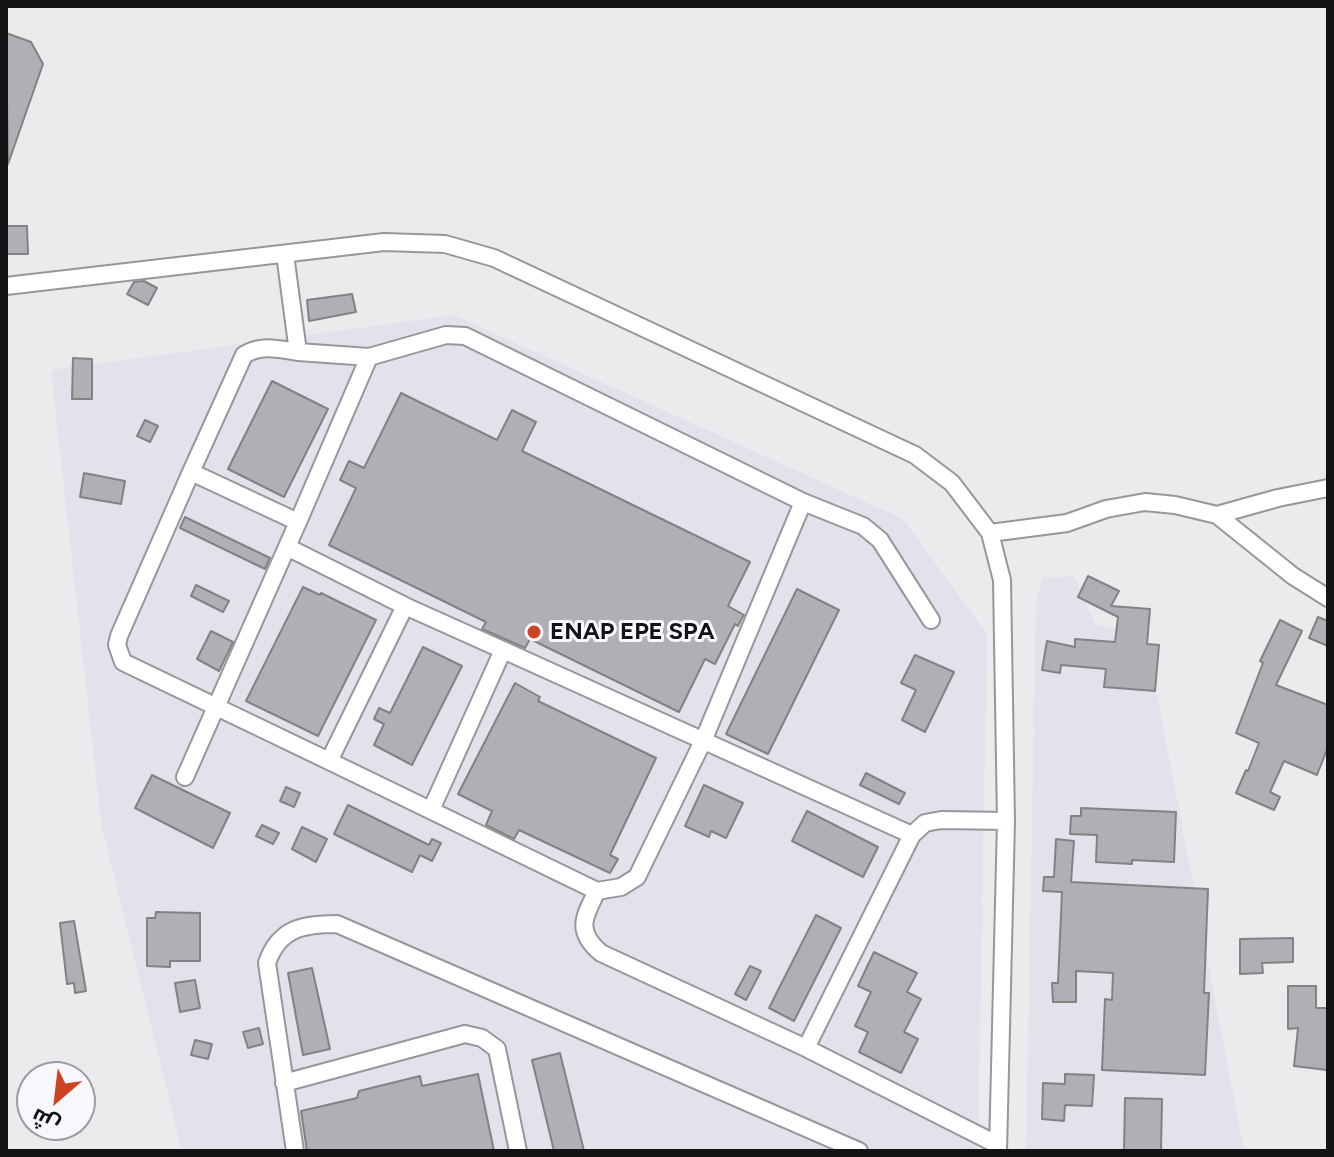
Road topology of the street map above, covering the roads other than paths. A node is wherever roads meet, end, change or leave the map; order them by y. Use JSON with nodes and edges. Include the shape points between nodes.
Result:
{"nodes":[{"id":1,"x":285,"y":254,"type":"junction"},
{"id":2,"x":6,"y":286,"type":"edge"},
{"id":3,"x":298,"y":352,"type":"junction"},
{"id":4,"x":369,"y":357,"type":"junction"},
{"id":5,"x":191,"y":472,"type":"junction"},
{"id":6,"x":1328,"y":488,"type":"edge"},
{"id":7,"x":803,"y":502,"type":"junction"},
{"id":8,"x":1217,"y":515,"type":"junction"},
{"id":9,"x":298,"y":522,"type":"junction"},
{"id":10,"x":990,"y":533,"type":"junction"},
{"id":11,"x":287,"y":547,"type":"junction"},
{"id":12,"x":1328,"y":598,"type":"edge"},
{"id":13,"x":405,"y":606,"type":"junction"},
{"id":14,"x":931,"y":620,"type":"dead end"},
{"id":15,"x":503,"y":650,"type":"junction"},
{"id":16,"x":216,"y":708,"type":"junction"},
{"id":17,"x":703,"y":741,"type":"junction"},
{"id":18,"x":329,"y":761,"type":"junction"},
{"id":19,"x":185,"y":777,"type":"dead end"},
{"id":20,"x":431,"y":810,"type":"junction"},
{"id":21,"x":1006,"y":821,"type":"junction"},
{"id":22,"x":912,"y":835,"type":"junction"},
{"id":23,"x":597,"y":891,"type":"junction"},
{"id":24,"x":806,"y":1048,"type":"junction"},
{"id":25,"x":284,"y":1083,"type":"junction"},
{"id":26,"x":998,"y":1148,"type":"edge"},
{"id":27,"x":295,"y":1151,"type":"edge"},
{"id":28,"x":518,"y":1151,"type":"edge"},
{"id":29,"x":859,"y":1151,"type":"edge"}],
"edges":[{"from":1,"to":2,"type":"street"},
{"from":1,"to":3,"type":"street"},
{"from":1,"to":10,"type":"street","via":[[384,242],[445,244],[494,258],[915,455],[952,483]]},
{"from":3,"to":4,"type":"street"},
{"from":3,"to":5,"type":"street","via":[[268,348],[244,355]]},
{"from":4,"to":7,"type":"street","via":[[446,335],[465,336]]},
{"from":4,"to":9,"type":"street"},
{"from":5,"to":9,"type":"street"},
{"from":5,"to":16,"type":"street","via":[[117,645],[123,662]]},
{"from":6,"to":8,"type":"street"},
{"from":7,"to":14,"type":"street","via":[[863,526],[880,540]]},
{"from":7,"to":17,"type":"street"},
{"from":8,"to":10,"type":"street","via":[[1145,502],[1067,523]]},
{"from":8,"to":12,"type":"street"},
{"from":9,"to":11,"type":"street"},
{"from":10,"to":21,"type":"street","via":[[1002,580]]},
{"from":11,"to":13,"type":"street"},
{"from":11,"to":16,"type":"street"},
{"from":13,"to":15,"type":"street"},
{"from":13,"to":18,"type":"street"},
{"from":15,"to":17,"type":"street"},
{"from":15,"to":20,"type":"street"},
{"from":16,"to":18,"type":"street"},
{"from":16,"to":19,"type":"street"},
{"from":17,"to":22,"type":"street"},
{"from":17,"to":23,"type":"street","via":[[637,877],[621,887]]},
{"from":18,"to":20,"type":"street"},
{"from":20,"to":23,"type":"street"},
{"from":21,"to":22,"type":"street","via":[[941,820],[925,823]]},
{"from":21,"to":26,"type":"street"},
{"from":22,"to":24,"type":"street"},
{"from":23,"to":24,"type":"street","via":[[584,916],[584,933],[601,953]]},
{"from":24,"to":26,"type":"street"},
{"from":25,"to":27,"type":"street"},
{"from":25,"to":28,"type":"street","via":[[465,1034],[482,1038],[497,1049]]},
{"from":25,"to":29,"type":"street","via":[[267,963],[285,935],[309,924],[337,924]]}]}
